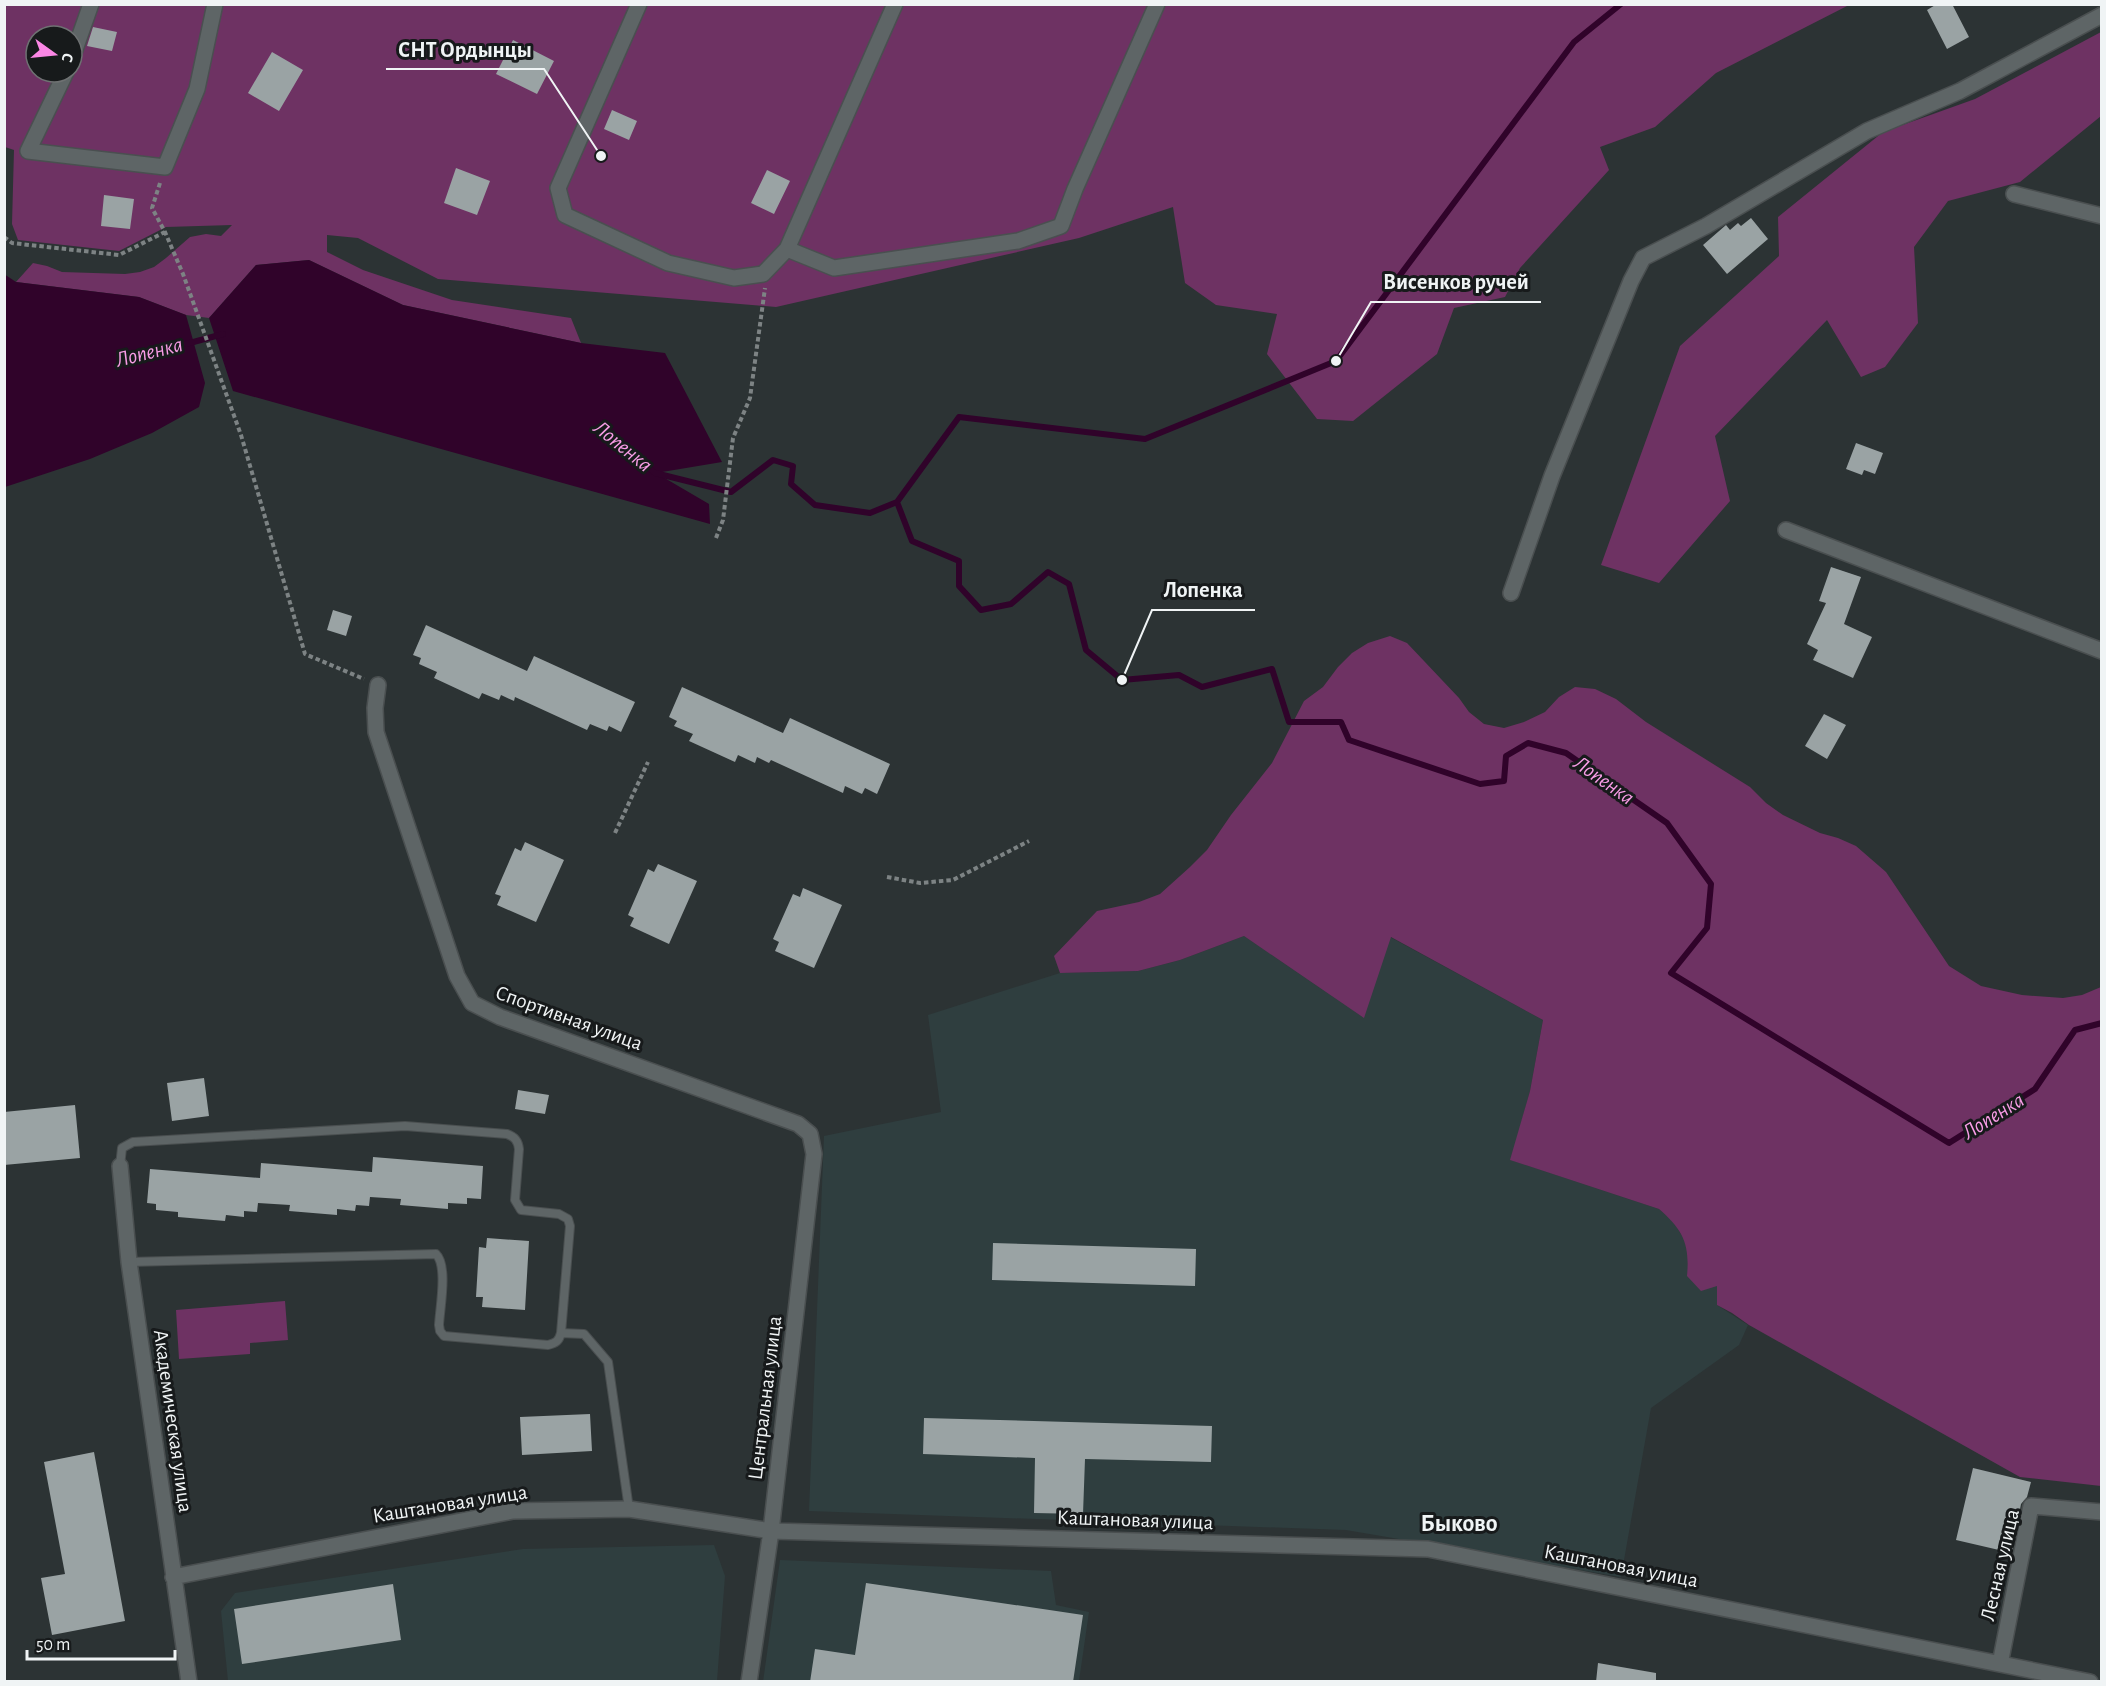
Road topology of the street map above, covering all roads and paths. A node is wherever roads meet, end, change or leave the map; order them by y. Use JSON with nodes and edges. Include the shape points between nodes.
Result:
{"nodes":[{"id":1,"x":91,"y":4,"type":"edge"},
{"id":2,"x":215,"y":4,"type":"edge"},
{"id":3,"x":639,"y":4,"type":"edge"},
{"id":4,"x":895,"y":4,"type":"edge"},
{"id":5,"x":1157,"y":4,"type":"edge"},
{"id":6,"x":2102,"y":15,"type":"edge"},
{"id":7,"x":84,"y":24,"type":"edge"},
{"id":8,"x":60,"y":84,"type":"edge"},
{"id":9,"x":165,"y":167,"type":"junction"},
{"id":10,"x":2014,"y":194,"type":"dead end"},
{"id":11,"x":2102,"y":216,"type":"edge"},
{"id":12,"x":165,"y":232,"type":"junction"},
{"id":13,"x":4,"y":237,"type":"edge"},
{"id":14,"x":787,"y":249,"type":"junction"},
{"id":15,"x":756,"y":286,"type":"dead end"},
{"id":16,"x":1786,"y":530,"type":"dead end"},
{"id":17,"x":716,"y":538,"type":"dead end"},
{"id":18,"x":1511,"y":593,"type":"dead end"},
{"id":19,"x":2102,"y":651,"type":"edge"},
{"id":20,"x":378,"y":685,"type":"joint"},
{"id":21,"x":648,"y":762,"type":"dead end"},
{"id":22,"x":615,"y":833,"type":"dead end"},
{"id":23,"x":1029,"y":841,"type":"dead end"},
{"id":24,"x":887,"y":877,"type":"dead end"},
{"id":25,"x":798,"y":1124,"type":"joint"},
{"id":26,"x":120,"y":1166,"type":"joint"},
{"id":27,"x":129,"y":1263,"type":"junction"},
{"id":28,"x":561,"y":1333,"type":"junction"},
{"id":29,"x":628,"y":1509,"type":"junction"},
{"id":30,"x":2102,"y":1512,"type":"edge"},
{"id":31,"x":771,"y":1531,"type":"junction"},
{"id":32,"x":173,"y":1576,"type":"junction"},
{"id":33,"x":2000,"y":1664,"type":"junction"},
{"id":34,"x":189,"y":1682,"type":"edge"},
{"id":35,"x":750,"y":1682,"type":"edge"},
{"id":36,"x":2090,"y":1682,"type":"edge"}],
"edges":[{"from":1,"to":7,"type":"street"},
{"from":2,"to":9,"type":"street","via":[[197,89]]},
{"from":3,"to":14,"type":"street","via":[[558,188],[565,215],[668,263],[734,278],[763,274]]},
{"from":4,"to":14,"type":"street"},
{"from":5,"to":14,"type":"street","via":[[1061,226],[1018,241],[834,268]]},
{"from":6,"to":18,"type":"street","via":[[1960,91],[1867,131],[1706,226],[1643,258],[1552,476]]},
{"from":8,"to":9,"type":"street","via":[[28,151]]},
{"from":9,"to":12,"type":"path","via":[[152,208]]},
{"from":10,"to":11,"type":"street"},
{"from":12,"to":13,"type":"path","via":[[119,255],[12,243]]},
{"from":12,"to":20,"type":"path","via":[[241,435],[305,654]]},
{"from":15,"to":17,"type":"path","via":[[765,284],[750,399],[733,438],[723,520]]},
{"from":16,"to":19,"type":"street"},
{"from":20,"to":25,"type":"street","name":"Спортивная улица","via":[[376,732],[458,976],[472,1003],[511,1021]]},
{"from":21,"to":22,"type":"path"},
{"from":23,"to":24,"type":"path","via":[[953,880],[920,884]]},
{"from":25,"to":31,"type":"street","name":"Центральная улица","via":[[810,1134],[814,1154]]},
{"from":26,"to":27,"type":"street","name":"Академическая улица"},
{"from":26,"to":28,"type":"lane","via":[[122,1148],[133,1142],[405,1126],[507,1134],[518,1142],[519,1149],[517,1205],[521,1210],[559,1214],[568,1219],[570,1226]]},
{"from":27,"to":28,"type":"lane","via":[[436,1254],[443,1269],[439,1324],[444,1336],[548,1345],[554,1344]]},
{"from":27,"to":32,"type":"street","name":"Академическая улица"},
{"from":28,"to":29,"type":"lane","via":[[584,1334],[608,1362]]},
{"from":29,"to":31,"type":"street","name":"Каштановая улица"},
{"from":29,"to":32,"type":"street","name":"Каштановая улица","via":[[513,1510]]},
{"from":30,"to":33,"type":"street","name":"Лесная улица","via":[[2031,1506]]},
{"from":31,"to":33,"type":"street","name":"Каштановая улица","via":[[1428,1550]]},
{"from":31,"to":35,"type":"street","name":"Центральная улица"},
{"from":32,"to":34,"type":"street","name":"Академическая улица"},
{"from":33,"to":36,"type":"street","name":"Каштановая улица"}]}
